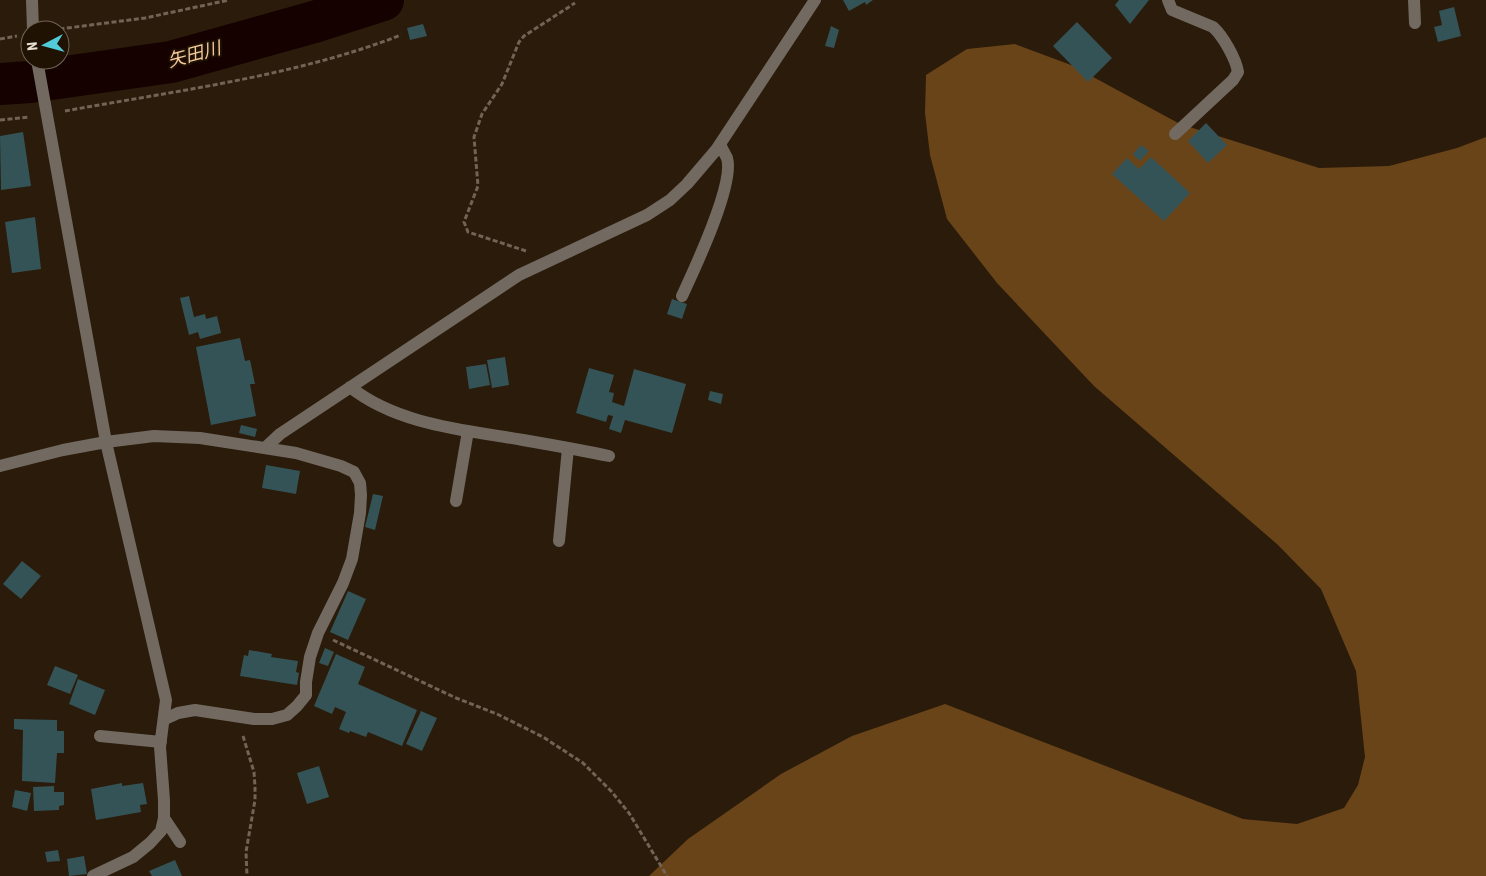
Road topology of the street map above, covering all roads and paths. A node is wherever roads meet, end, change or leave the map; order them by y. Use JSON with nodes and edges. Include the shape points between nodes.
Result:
{"nodes":[{"id":1,"x":32,"y":0,"type":"edge"},
{"id":2,"x":229,"y":0,"type":"edge"},
{"id":3,"x":815,"y":0,"type":"edge"},
{"id":4,"x":1168,"y":0,"type":"edge"},
{"id":5,"x":1414,"y":0,"type":"edge"},
{"id":6,"x":575,"y":3,"type":"dead end"},
{"id":7,"x":32,"y":20,"type":"edge"},
{"id":8,"x":1415,"y":23,"type":"dead end"},
{"id":9,"x":70,"y":28,"type":"edge"},
{"id":10,"x":401,"y":35,"type":"dead end"},
{"id":11,"x":40,"y":70,"type":"edge"},
{"id":12,"x":47,"y":114,"type":"junction"},
{"id":13,"x":0,"y":120,"type":"edge"},
{"id":14,"x":1175,"y":134,"type":"dead end"},
{"id":15,"x":720,"y":144,"type":"junction"},
{"id":16,"x":542,"y":265,"type":"junction"},
{"id":17,"x":682,"y":296,"type":"dead end"},
{"id":18,"x":350,"y":388,"type":"junction"},
{"id":19,"x":468,"y":431,"type":"junction"},
{"id":20,"x":106,"y":442,"type":"junction"},
{"id":21,"x":265,"y":448,"type":"junction"},
{"id":22,"x":568,"y":448,"type":"junction"},
{"id":23,"x":609,"y":456,"type":"dead end"},
{"id":24,"x":0,"y":466,"type":"edge"},
{"id":25,"x":456,"y":501,"type":"dead end"},
{"id":26,"x":559,"y":541,"type":"dead end"},
{"id":27,"x":318,"y":633,"type":"junction"},
{"id":28,"x":165,"y":718,"type":"junction"},
{"id":29,"x":243,"y":718,"type":"junction"},
{"id":30,"x":100,"y":736,"type":"dead end"},
{"id":31,"x":161,"y":742,"type":"junction"},
{"id":32,"x":164,"y":818,"type":"junction"},
{"id":33,"x":180,"y":842,"type":"dead end"},
{"id":34,"x":93,"y":876,"type":"edge"},
{"id":35,"x":247,"y":876,"type":"edge"},
{"id":36,"x":666,"y":876,"type":"edge"}],
"edges":[{"from":1,"to":7,"type":"street"},
{"from":2,"to":9,"type":"path","via":[[145,18]]},
{"from":3,"to":15,"type":"street"},
{"from":4,"to":14,"type":"street","via":[[1172,10],[1218,32],[1237,64],[1238,72]]},
{"from":5,"to":8,"type":"street"},
{"from":6,"to":16,"type":"path","via":[[519,42],[510,68],[482,114],[474,137],[478,186],[464,222],[468,232],[524,250]]},
{"from":10,"to":12,"type":"path","via":[[370,47],[247,78]]},
{"from":11,"to":12,"type":"street"},
{"from":12,"to":13,"type":"path"},
{"from":12,"to":20,"type":"street"},
{"from":15,"to":16,"type":"street","via":[[687,184],[647,216]]},
{"from":15,"to":17,"type":"street","via":[[728,159],[723,196]]},
{"from":16,"to":18,"type":"street","via":[[504,285]]},
{"from":18,"to":19,"type":"street","via":[[381,407]]},
{"from":18,"to":21,"type":"street","via":[[280,434]]},
{"from":19,"to":22,"type":"street"},
{"from":19,"to":25,"type":"street"},
{"from":20,"to":21,"type":"street","via":[[154,436],[200,438]]},
{"from":20,"to":24,"type":"street"},
{"from":20,"to":28,"type":"street","via":[[166,700]]},
{"from":21,"to":27,"type":"street","via":[[341,466],[354,472],[360,483],[360,513],[352,559]]},
{"from":22,"to":23,"type":"street"},
{"from":22,"to":26,"type":"street"},
{"from":27,"to":29,"type":"street","via":[[310,657],[306,695],[298,706],[286,715],[272,719]]},
{"from":27,"to":36,"type":"path","via":[[497,714],[583,762],[629,813]]},
{"from":28,"to":29,"type":"street","via":[[194,710]]},
{"from":28,"to":31,"type":"street"},
{"from":29,"to":35,"type":"path","via":[[242,732],[254,772],[256,800],[246,852]]},
{"from":30,"to":31,"type":"street"},
{"from":31,"to":32,"type":"street"},
{"from":32,"to":33,"type":"street"},
{"from":32,"to":34,"type":"street","via":[[160,831],[133,857]]}]}
